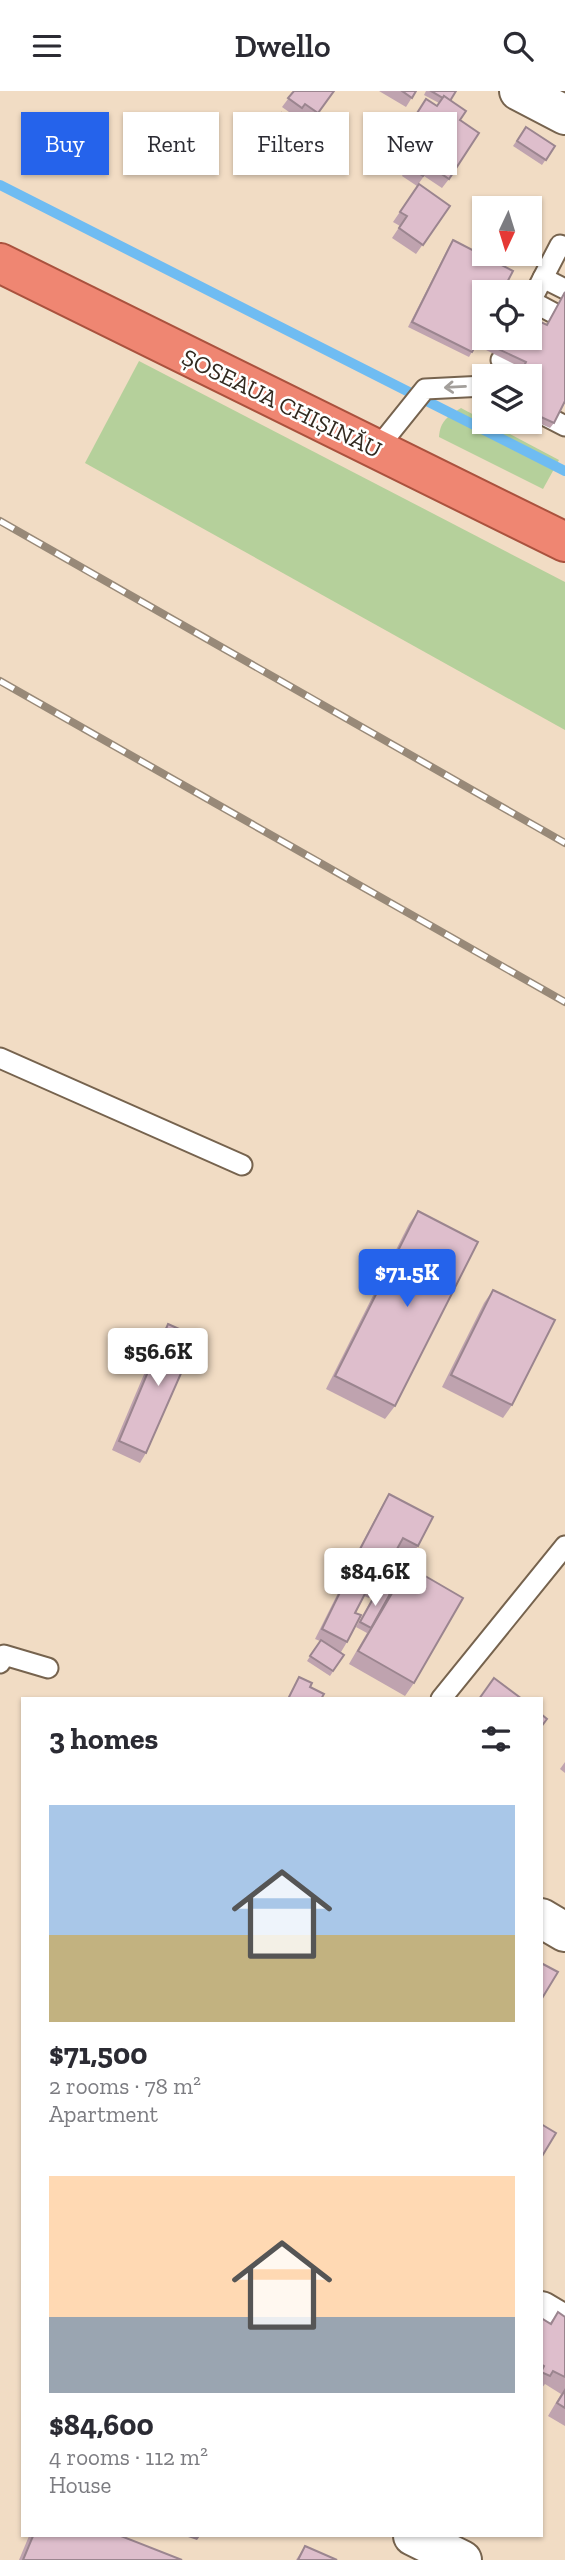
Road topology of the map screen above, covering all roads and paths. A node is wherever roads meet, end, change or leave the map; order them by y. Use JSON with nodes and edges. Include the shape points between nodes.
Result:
{"nodes":[{"id":1,"x":519,"y":91,"type":"edge"},
{"id":2,"x":565,"y":115,"type":"edge"},
{"id":3,"x":565,"y":247,"type":"edge"},
{"id":4,"x":0,"y":263,"type":"edge"},
{"id":5,"x":543,"y":278,"type":"joint"},
{"id":6,"x":565,"y":289,"type":"edge"},
{"id":7,"x":542,"y":308,"type":"edge"},
{"id":8,"x":565,"y":319,"type":"edge"},
{"id":9,"x":542,"y":384,"type":"edge"},
{"id":10,"x":472,"y":387,"type":"edge"},
{"id":11,"x":565,"y":392,"type":"edge"},
{"id":12,"x":542,"y":414,"type":"edge"},
{"id":13,"x":565,"y":426,"type":"edge"},
{"id":14,"x":376,"y":450,"type":"junction"},
{"id":15,"x":565,"y":542,"type":"edge"},
{"id":16,"x":0,"y":1058,"type":"edge"},
{"id":17,"x":242,"y":1165,"type":"dead end"},
{"id":18,"x":565,"y":1546,"type":"edge"},
{"id":19,"x":1,"y":1657,"type":"edge"},
{"id":20,"x":48,"y":1668,"type":"dead end"},
{"id":21,"x":443,"y":1697,"type":"edge"},
{"id":22,"x":543,"y":1919,"type":"edge"},
{"id":23,"x":565,"y":1932,"type":"edge"},
{"id":24,"x":543,"y":2312,"type":"edge"},
{"id":25,"x":565,"y":2325,"type":"edge"},
{"id":26,"x":414,"y":2537,"type":"edge"},
{"id":27,"x":462,"y":2560,"type":"edge"}],
"edges":[{"from":1,"to":2,"type":"street"},
{"from":3,"to":5,"type":"lane","via":[[560,245]]},
{"from":4,"to":14,"type":"highway","name":"ȘOSEAUA CHIȘINĂU"},
{"from":5,"to":6,"type":"lane"},
{"from":7,"to":8,"type":"lane"},
{"from":9,"to":11,"type":"lane"},
{"from":10,"to":14,"type":"lane","one_way":true,"via":[[425,389]]},
{"from":12,"to":13,"type":"lane"},
{"from":14,"to":15,"type":"highway","name":"ȘOSEAUA CHIȘINĂU"},
{"from":16,"to":17,"type":"lane"},
{"from":18,"to":21,"type":"lane"},
{"from":19,"to":20,"type":"lane"},
{"from":22,"to":23,"type":"street"},
{"from":24,"to":25,"type":"street"},
{"from":26,"to":27,"type":"street"}]}
